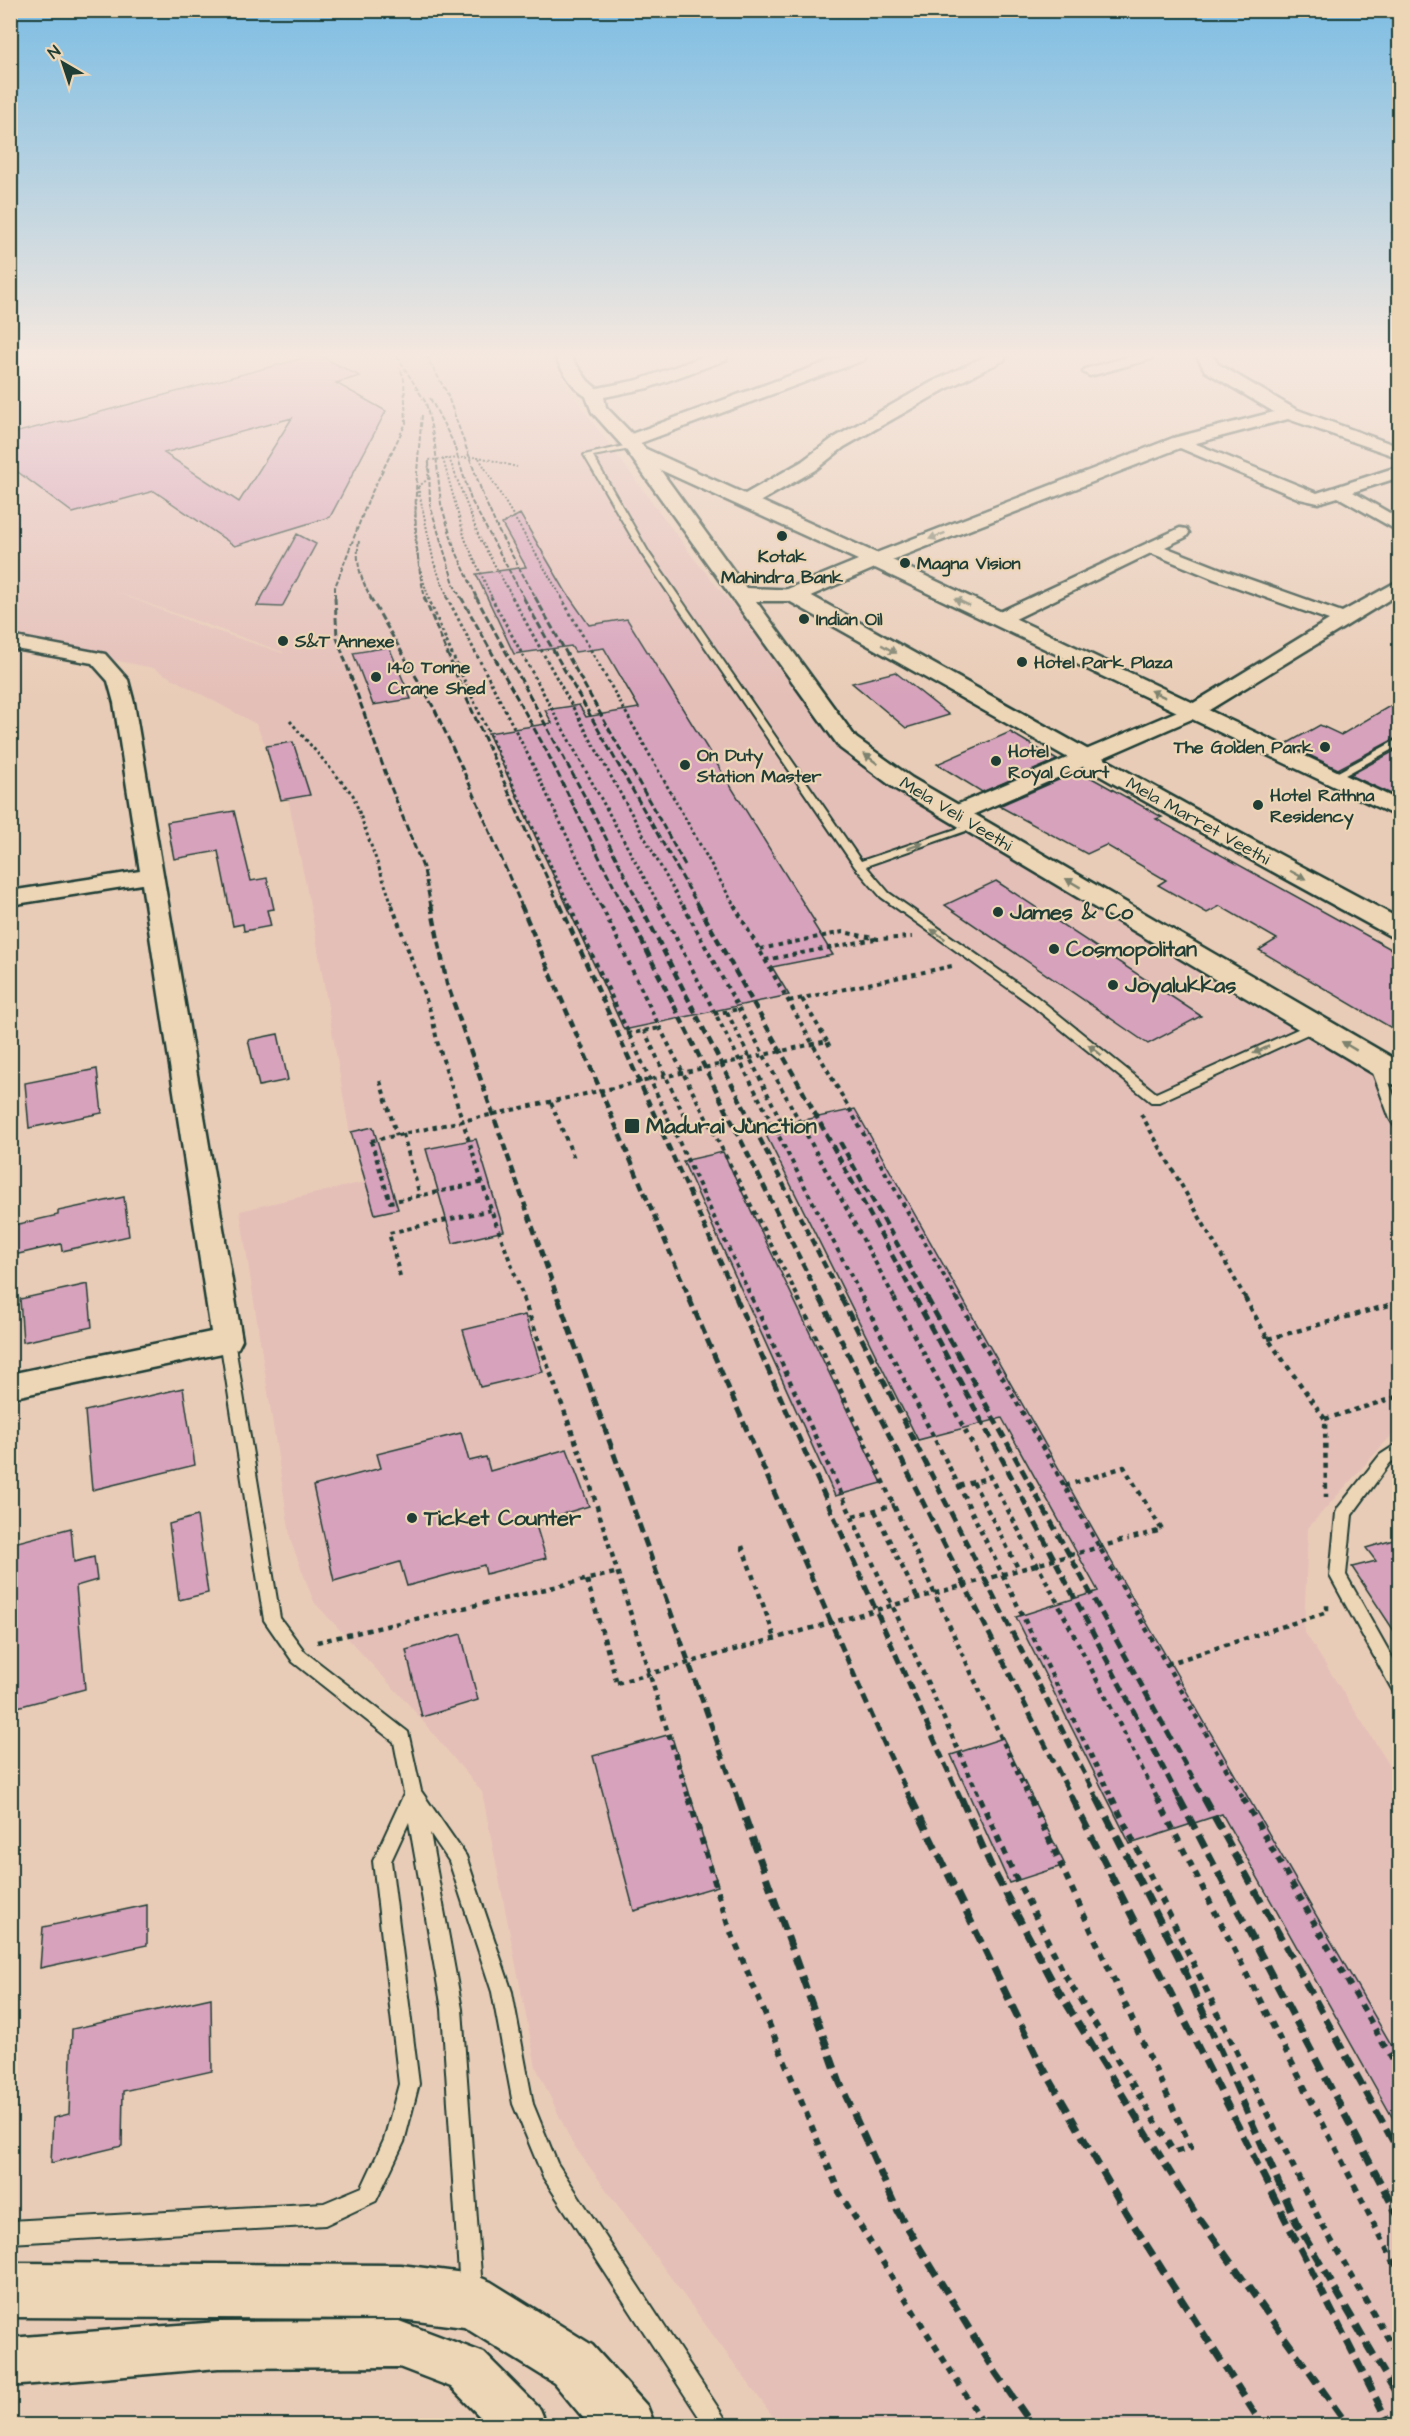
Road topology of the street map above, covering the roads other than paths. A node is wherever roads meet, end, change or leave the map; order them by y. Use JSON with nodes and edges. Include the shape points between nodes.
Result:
{"nodes":[{"id":1,"x":597,"y":470,"type":"edge"},
{"id":2,"x":650,"y":470,"type":"edge"},
{"id":3,"x":685,"y":470,"type":"edge"},
{"id":4,"x":802,"y":470,"type":"edge"},
{"id":5,"x":1108,"y":470,"type":"edge"},
{"id":6,"x":1245,"y":470,"type":"edge"},
{"id":7,"x":1400,"y":471,"type":"edge"},
{"id":8,"x":1340,"y":491,"type":"junction"},
{"id":9,"x":747,"y":501,"type":"junction"},
{"id":10,"x":1400,"y":527,"type":"edge"},
{"id":11,"x":1180,"y":533,"type":"dead end"},
{"id":12,"x":1151,"y":547,"type":"junction"},
{"id":13,"x":875,"y":561,"type":"junction"},
{"id":14,"x":1400,"y":585,"type":"edge"},
{"id":15,"x":740,"y":594,"type":"junction"},
{"id":16,"x":793,"y":595,"type":"junction"},
{"id":17,"x":1000,"y":619,"type":"junction"},
{"id":18,"x":1346,"y":620,"type":"junction"},
{"id":19,"x":10,"y":642,"type":"edge"},
{"id":20,"x":1194,"y":711,"type":"junction"},
{"id":21,"x":1400,"y":741,"type":"edge"},
{"id":22,"x":1083,"y":758,"type":"junction"},
{"id":23,"x":1332,"y":778,"type":"junction"},
{"id":24,"x":1400,"y":811,"type":"edge"},
{"id":25,"x":965,"y":820,"type":"junction"},
{"id":26,"x":859,"y":865,"type":"junction"},
{"id":27,"x":152,"y":876,"type":"junction"},
{"id":28,"x":10,"y":898,"type":"edge"},
{"id":29,"x":1400,"y":930,"type":"edge"},
{"id":30,"x":1314,"y":1026,"type":"junction"},
{"id":31,"x":1375,"y":1062,"type":"junction"},
{"id":32,"x":1400,"y":1076,"type":"edge"},
{"id":33,"x":1400,"y":1124,"type":"edge"},
{"id":34,"x":226,"y":1340,"type":"junction"},
{"id":35,"x":10,"y":1386,"type":"edge"},
{"id":36,"x":1400,"y":1448,"type":"edge"},
{"id":37,"x":1400,"y":1688,"type":"edge"},
{"id":38,"x":413,"y":1794,"type":"junction"},
{"id":39,"x":10,"y":2232,"type":"edge"},
{"id":40,"x":10,"y":2290,"type":"edge"},
{"id":41,"x":472,"y":2301,"type":"junction"},
{"id":42,"x":10,"y":2362,"type":"edge"},
{"id":43,"x":523,"y":2426,"type":"edge"},
{"id":44,"x":627,"y":2426,"type":"edge"},
{"id":45,"x":719,"y":2426,"type":"edge"}],
"edges":[{"from":1,"to":26,"type":"lane","via":[[645,553]]},
{"from":2,"to":15,"type":"main road","name":"Mela Veli Veethi"},
{"from":3,"to":9,"type":"main road"},
{"from":4,"to":9,"type":"main road"},
{"from":5,"to":13,"type":"main road","one_way":true},
{"from":6,"to":8,"type":"street","via":[[1312,498]]},
{"from":7,"to":8,"type":"street"},
{"from":8,"to":10,"type":"street"},
{"from":9,"to":13,"type":"main road"},
{"from":11,"to":12,"type":"street"},
{"from":12,"to":17,"type":"street"},
{"from":12,"to":18,"type":"street"},
{"from":13,"to":16,"type":"main road"},
{"from":17,"to":13,"type":"main road","one_way":true},
{"from":14,"to":18,"type":"street"},
{"from":15,"to":16,"type":"main road","name":"Mela Marret Veethi"},
{"from":25,"to":15,"type":"main road","name":"Mela Veli Veethi","one_way":true,"via":[[903,783],[848,743]]},
{"from":16,"to":22,"type":"main road","name":"Mela Marret Veethi","one_way":true},
{"from":20,"to":17,"type":"main road","one_way":true},
{"from":18,"to":20,"type":"street"},
{"from":19,"to":27,"type":"street","via":[[98,658],[118,680]]},
{"from":20,"to":22,"type":"street"},
{"from":20,"to":23,"type":"main road"},
{"from":21,"to":23,"type":"lane"},
{"from":22,"to":25,"type":"street"},
{"from":22,"to":29,"type":"main road","name":"Mela Marret Veethi","one_way":true},
{"from":23,"to":24,"type":"main road"},
{"from":26,"to":25,"type":"lane","one_way":true},
{"from":30,"to":25,"type":"main road","name":"Mela Veli Veethi","one_way":true},
{"from":30,"to":26,"type":"lane","one_way":true,"via":[[1155,1099],[1033,1000],[885,895]]},
{"from":27,"to":28,"type":"street"},
{"from":27,"to":34,"type":"street"},
{"from":31,"to":30,"type":"main road","name":"Mela Veli Veethi","one_way":true},
{"from":31,"to":32,"type":"main road","name":"Mela Veli Veethi"},
{"from":31,"to":33,"type":"lane"},
{"from":34,"to":35,"type":"street"},
{"from":34,"to":38,"type":"lane","via":[[272,1620],[299,1657],[402,1738]]},
{"from":36,"to":37,"type":"lane","via":[[1385,1459],[1344,1513],[1338,1576]]},
{"from":38,"to":39,"type":"lane","via":[[382,1861],[409,2084],[394,2142],[369,2194],[325,2214]]},
{"from":38,"to":41,"type":"lane","via":[[452,2009]]},
{"from":38,"to":45,"type":"lane","via":[[457,1856],[502,1992],[523,2104],[550,2170]]},
{"from":40,"to":41,"type":"main road","via":[[401,2292]]},
{"from":41,"to":44,"type":"main road","via":[[573,2364]]},
{"from":42,"to":43,"type":"street","via":[[218,2345],[399,2344],[467,2370]]}]}
